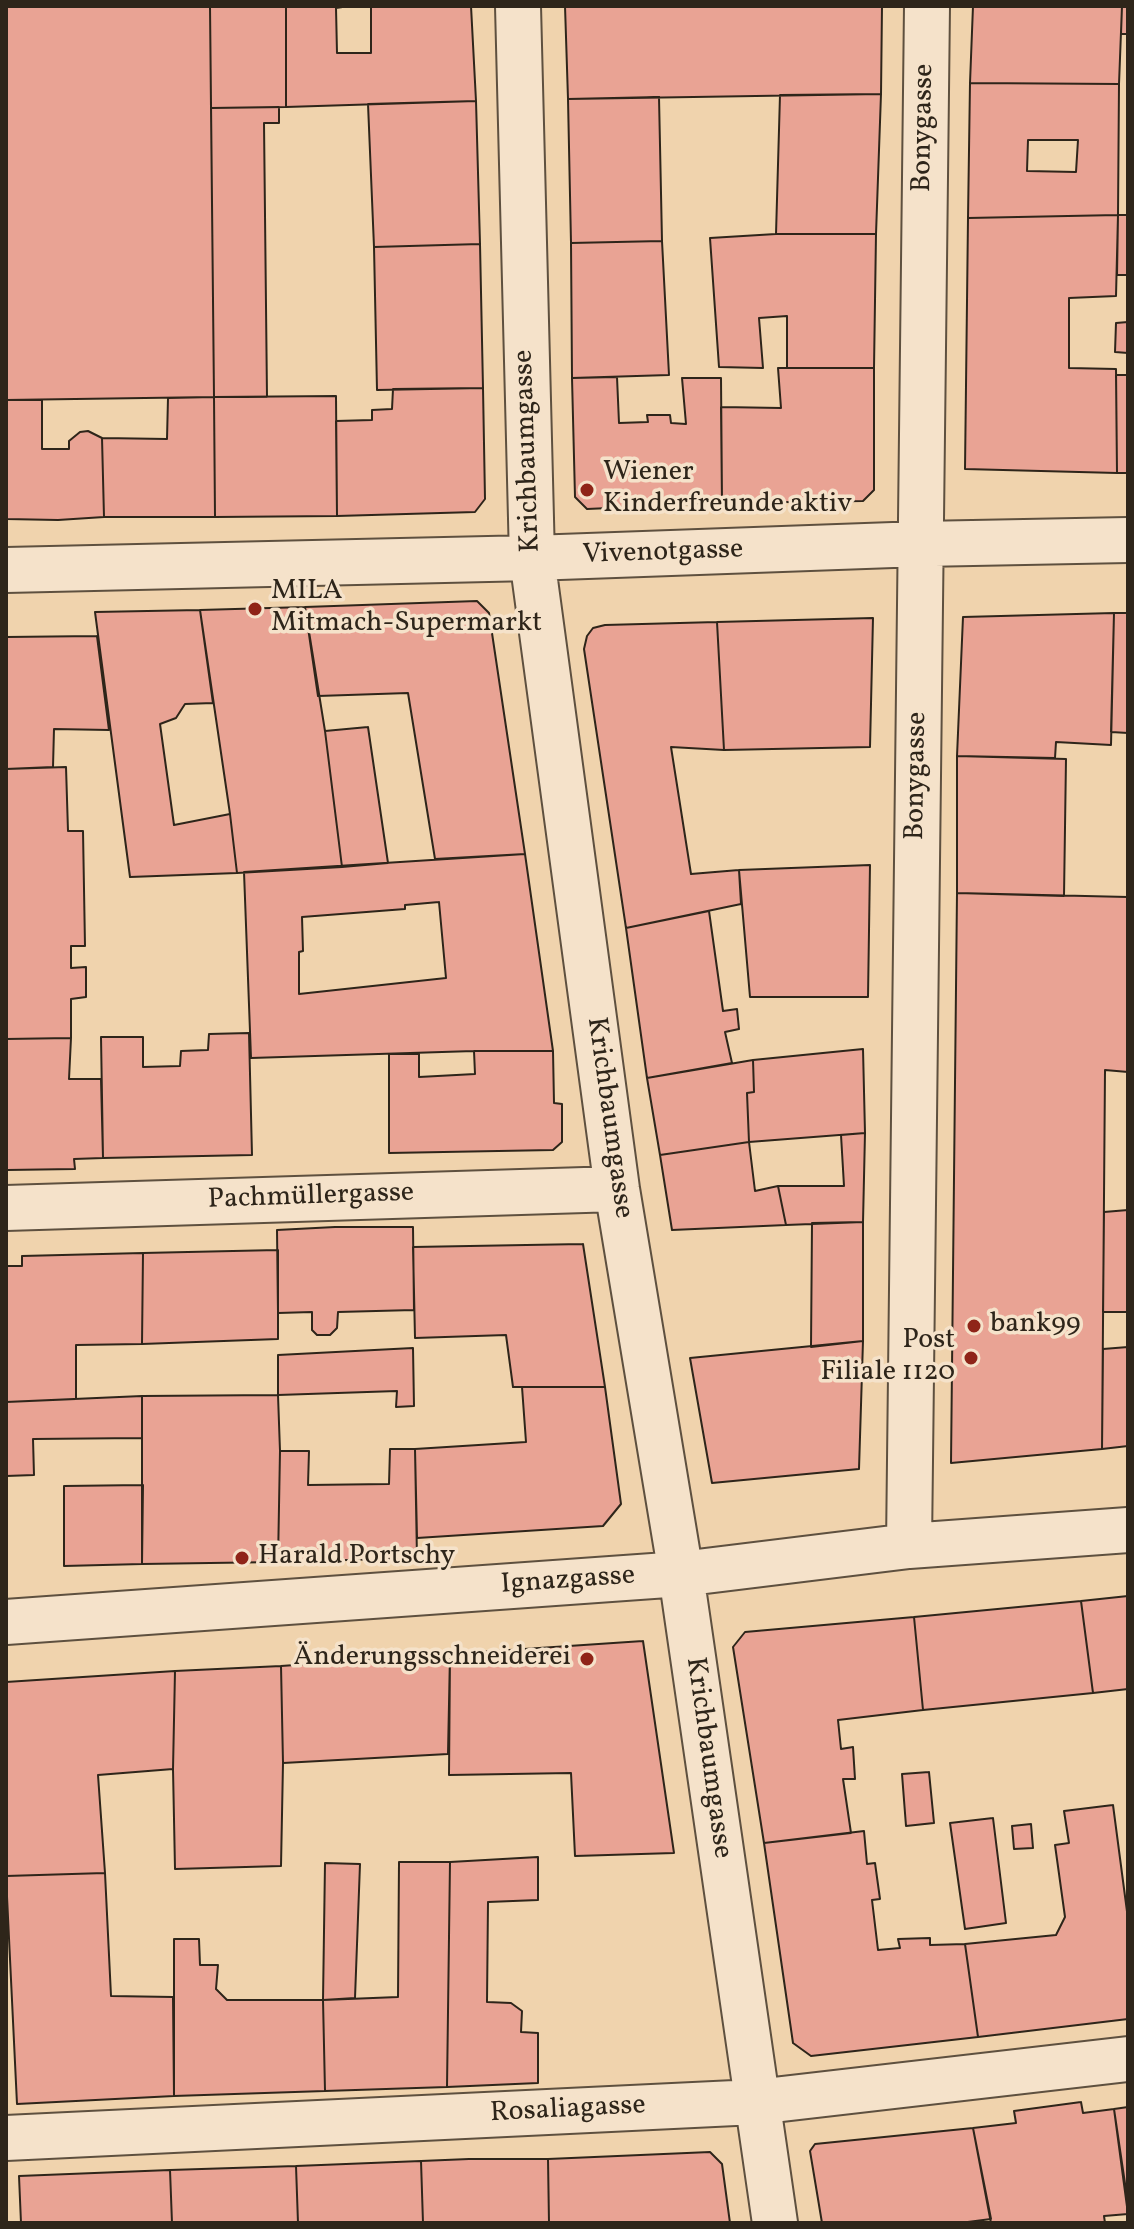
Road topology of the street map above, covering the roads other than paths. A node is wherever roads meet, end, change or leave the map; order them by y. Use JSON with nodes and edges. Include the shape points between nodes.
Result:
{"nodes":[{"id":1,"x":518,"y":6,"type":"edge"},
{"id":2,"x":927,"y":6,"type":"edge"},
{"id":3,"x":1128,"y":540,"type":"edge"},
{"id":4,"x":921,"y":544,"type":"junction"},
{"id":5,"x":532,"y":558,"type":"junction"},
{"id":6,"x":6,"y":570,"type":"edge"},
{"id":7,"x":617,"y":1189,"type":"junction"},
{"id":8,"x":6,"y":1208,"type":"edge"},
{"id":9,"x":1128,"y":1530,"type":"edge"},
{"id":10,"x":909,"y":1546,"type":"junction"},
{"id":11,"x":681,"y":1574,"type":"junction"},
{"id":12,"x":6,"y":1622,"type":"edge"},
{"id":13,"x":1128,"y":2059,"type":"edge"},
{"id":14,"x":756,"y":2102,"type":"junction"},
{"id":15,"x":6,"y":2138,"type":"edge"},
{"id":16,"x":775,"y":2223,"type":"edge"}],
"edges":[{"from":1,"to":5,"type":"street","name":"Krichbaumgasse"},
{"from":2,"to":4,"type":"street","name":"Bonygasse"},
{"from":3,"to":4,"type":"street","name":"Vivenotgasse"},
{"from":4,"to":5,"type":"street","name":"Vivenotgasse"},
{"from":4,"to":10,"type":"street","name":"Bonygasse"},
{"from":5,"to":6,"type":"street","name":"Vivenotgasse"},
{"from":5,"to":7,"type":"street","name":"Krichbaumgasse"},
{"from":7,"to":8,"type":"street","name":"Pachmüllergasse"},
{"from":7,"to":11,"type":"street","name":"Krichbaumgasse"},
{"from":9,"to":10,"type":"street","name":"Ignazgasse"},
{"from":10,"to":11,"type":"street","name":"Ignazgasse"},
{"from":11,"to":12,"type":"street","name":"Ignazgasse"},
{"from":11,"to":14,"type":"street","name":"Krichbaumgasse"},
{"from":13,"to":14,"type":"street","name":"Rosaliagasse"},
{"from":14,"to":15,"type":"street","name":"Rosaliagasse"},
{"from":14,"to":16,"type":"street","name":"Krichbaumgasse"}]}
